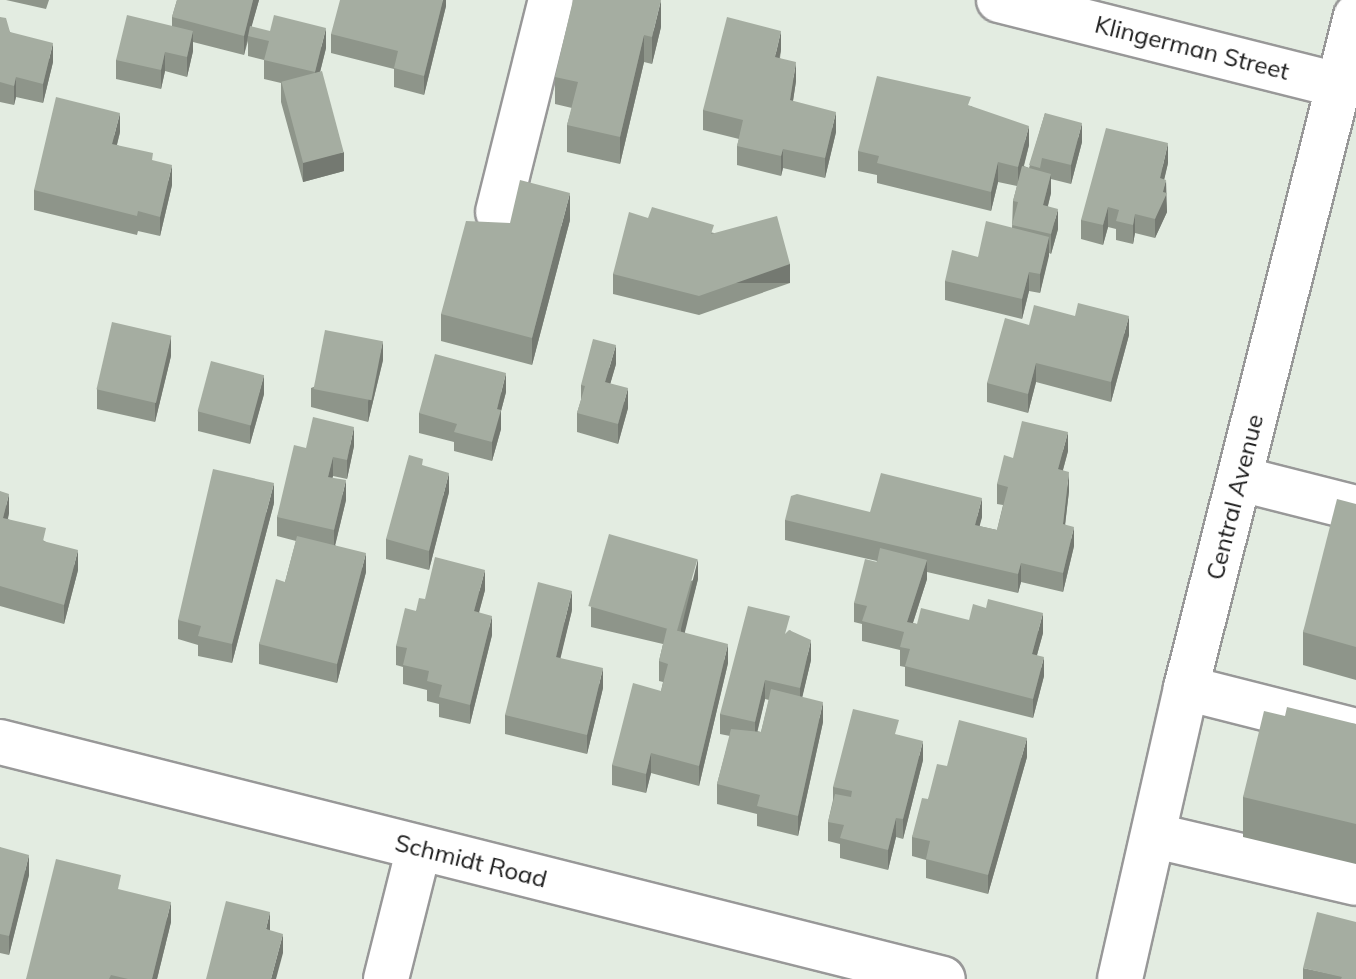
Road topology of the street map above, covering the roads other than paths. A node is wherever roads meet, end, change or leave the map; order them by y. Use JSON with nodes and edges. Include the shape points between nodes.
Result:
{"nodes":[{"id":1,"x":551,"y":0,"type":"edge"},
{"id":2,"x":999,"y":0,"type":"edge"},
{"id":3,"x":1356,"y":16,"type":"edge"},
{"id":4,"x":1338,"y":85,"type":"junction"},
{"id":5,"x":498,"y":212,"type":"dead end"},
{"id":6,"x":1241,"y":479,"type":"junction"},
{"id":7,"x":1356,"y":508,"type":"edge"},
{"id":8,"x":1186,"y":688,"type":"junction"},
{"id":9,"x":1356,"y":731,"type":"edge"},
{"id":10,"x":0,"y":742,"type":"edge"},
{"id":11,"x":1156,"y":836,"type":"junction"},
{"id":12,"x":419,"y":848,"type":"junction"},
{"id":13,"x":1356,"y":883,"type":"edge"},
{"id":14,"x":386,"y":979,"type":"edge"},
{"id":15,"x":943,"y":979,"type":"edge"},
{"id":16,"x":1120,"y":979,"type":"edge"}],
"edges":[{"from":1,"to":5,"type":"street"},
{"from":2,"to":4,"type":"street","name":"Klingerman Street"},
{"from":3,"to":4,"type":"street","name":"Central Avenue"},
{"from":4,"to":6,"type":"street","name":"Central Avenue"},
{"from":6,"to":7,"type":"street"},
{"from":6,"to":8,"type":"street","name":"Central Avenue"},
{"from":8,"to":9,"type":"street"},
{"from":8,"to":11,"type":"street","name":"Central Avenue"},
{"from":10,"to":12,"type":"street","name":"Schmidt Road"},
{"from":11,"to":13,"type":"street"},
{"from":11,"to":16,"type":"street","name":"Central Avenue"},
{"from":12,"to":14,"type":"street"},
{"from":12,"to":15,"type":"street","name":"Schmidt Road"}]}
